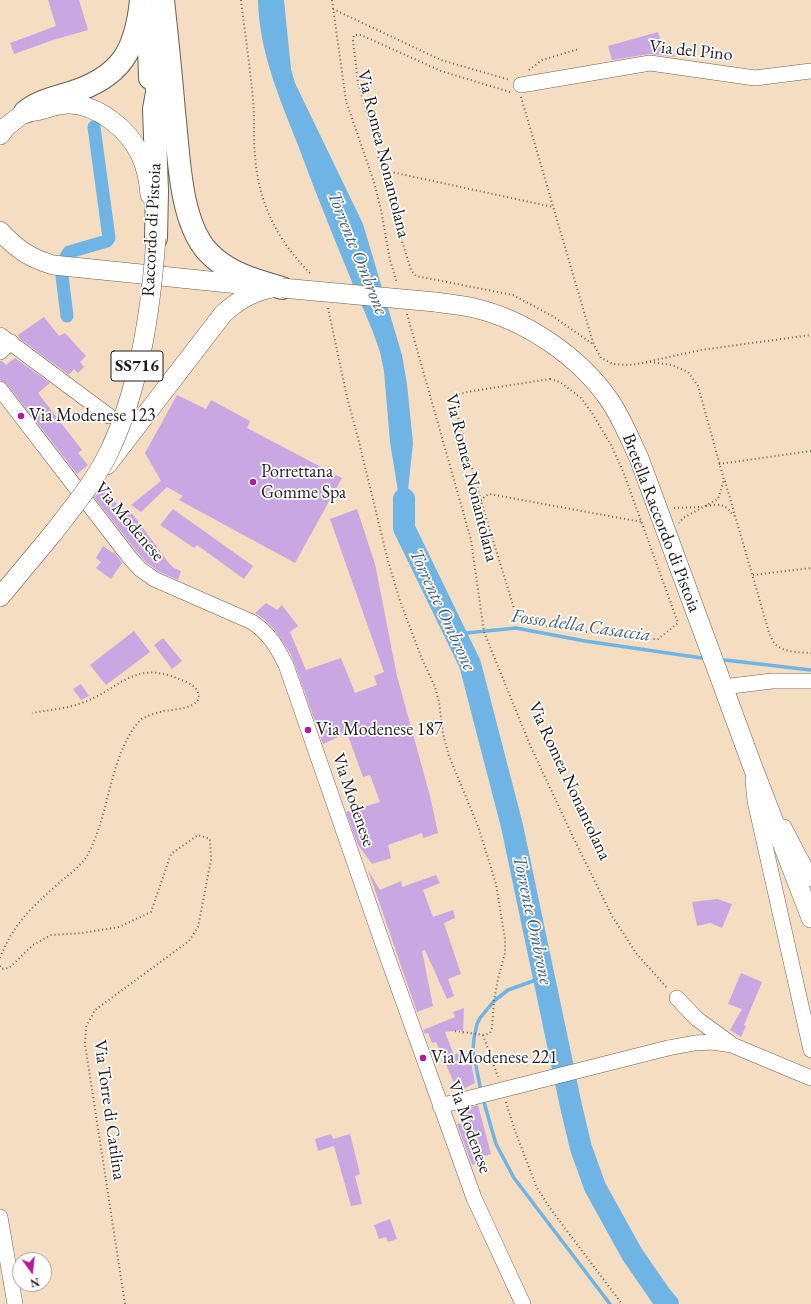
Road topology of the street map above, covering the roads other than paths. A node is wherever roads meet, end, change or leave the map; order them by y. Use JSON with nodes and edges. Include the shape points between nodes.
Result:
{"nodes":[{"id":1,"x":141,"y":0,"type":"edge"},
{"id":2,"x":148,"y":0,"type":"edge"},
{"id":3,"x":155,"y":0,"type":"edge"},
{"id":4,"x":163,"y":0,"type":"edge"},
{"id":5,"x":811,"y":71,"type":"edge"},
{"id":6,"x":517,"y":89,"type":"road end"},
{"id":7,"x":154,"y":109,"type":"junction"},
{"id":8,"x":25,"y":112,"type":"junction"},
{"id":9,"x":0,"y":135,"type":"edge"},
{"id":10,"x":0,"y":231,"type":"edge"},
{"id":11,"x":156,"y":238,"type":"junction"},
{"id":12,"x":282,"y":288,"type":"junction"},
{"id":13,"x":4,"y":343,"type":"edge"},
{"id":14,"x":0,"y":389,"type":"edge"},
{"id":15,"x":109,"y":416,"type":"dead end"},
{"id":16,"x":89,"y":485,"type":"junction"},
{"id":17,"x":0,"y":597,"type":"edge"},
{"id":18,"x":811,"y":681,"type":"edge"},
{"id":19,"x":723,"y":687,"type":"junction"},
{"id":20,"x":752,"y":765,"type":"junction"},
{"id":21,"x":770,"y":810,"type":"junction"},
{"id":22,"x":811,"y":880,"type":"edge"},
{"id":23,"x":811,"y":918,"type":"edge"},
{"id":24,"x":677,"y":998,"type":"road end"},
{"id":25,"x":732,"y":1045,"type":"junction"},
{"id":26,"x":811,"y":1050,"type":"edge"},
{"id":27,"x":811,"y":1078,"type":"edge"},
{"id":28,"x":440,"y":1106,"type":"junction"},
{"id":29,"x":0,"y":1217,"type":"edge"},
{"id":30,"x":15,"y":1304,"type":"edge"},
{"id":31,"x":523,"y":1304,"type":"edge"}],
"edges":[{"from":1,"to":8,"type":"highway","via":[[133,42],[111,73],[92,85],[35,105]]},
{"from":2,"to":7,"type":"highway","name":"Raccordo di Pistoia","number":"SS716","via":[[151,94]]},
{"from":3,"to":7,"type":"highway","name":"Raccordo di Pistoia","number":"SS716","via":[[157,93]]},
{"from":4,"to":12,"type":"highway","via":[[181,174],[191,224],[207,250],[224,266],[249,279]]},
{"from":5,"to":6,"type":"street","name":"Via del Pino","via":[[755,78],[650,63]]},
{"from":7,"to":11,"type":"highway","name":"Raccordo di Pistoia","number":"SS716"},
{"from":8,"to":9,"type":"main road"},
{"from":8,"to":11,"type":"main road","via":[[60,104],[75,104],[89,108],[117,125],[136,146],[143,160]]},
{"from":10,"to":12,"type":"main road","via":[[26,254],[53,265]]},
{"from":11,"to":16,"type":"main road","name":"Raccordo di Pistoia","number":"SS716","bridge":true,"via":[[145,331],[130,393],[109,451]]},
{"from":12,"to":16,"type":"main road","bridge":true,"via":[[256,292],[229,308]]},
{"from":12,"to":19,"type":"main road","name":"Bretella Raccordo di Pistoia","bridge":true,"via":[[475,308],[530,330],[567,355],[610,401],[626,429]]},
{"from":13,"to":15,"type":"street"},
{"from":14,"to":28,"type":"street","name":"Via Modenese","via":[[140,569],[154,579],[252,622],[266,633],[277,647],[286,665]]},
{"from":16,"to":17,"type":"main road","name":"Raccordo di Pistoia","number":"SS716","bridge":true},
{"from":18,"to":19,"type":"street","via":[[772,681]]},
{"from":19,"to":20,"type":"main road","name":"Bretella Raccordo di Pistoia"},
{"from":20,"to":21,"type":"main road","name":"Bretella Raccordo di Pistoia"},
{"from":20,"to":26,"type":"street","via":[[755,801]]},
{"from":21,"to":22,"type":"street","via":[[786,830]]},
{"from":21,"to":23,"type":"main road","name":"Bretella Raccordo di Pistoia"},
{"from":24,"to":25,"type":"street","via":[[697,1019]]},
{"from":25,"to":27,"type":"street"},
{"from":25,"to":28,"type":"street","bridge":true,"via":[[706,1042],[668,1048]]},
{"from":28,"to":31,"type":"street","name":"Via Modenese","via":[[474,1198]]},
{"from":29,"to":30,"type":"street"}]}
